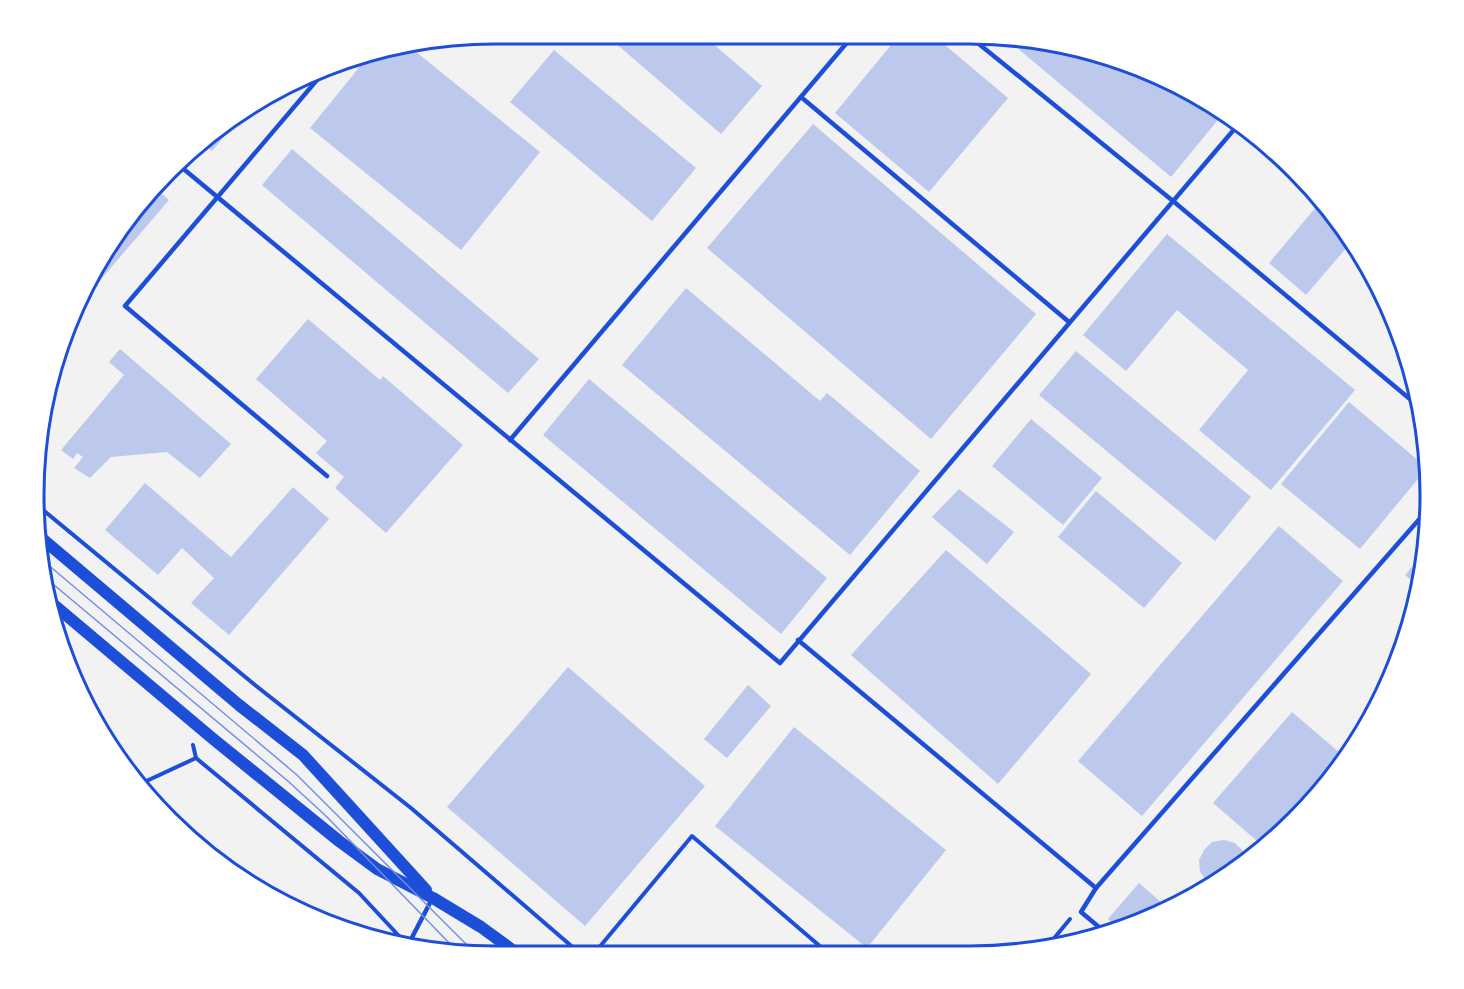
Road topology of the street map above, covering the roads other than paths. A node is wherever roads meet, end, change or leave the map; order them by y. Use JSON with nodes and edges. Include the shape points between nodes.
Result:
{"nodes":[{"id":1,"x":846,"y":44,"type":"edge"},
{"id":2,"x":979,"y":44,"type":"edge"},
{"id":3,"x":317,"y":80,"type":"edge"},
{"id":4,"x":801,"y":97,"type":"junction"},
{"id":5,"x":1234,"y":130,"type":"edge"},
{"id":6,"x":183,"y":169,"type":"edge"},
{"id":7,"x":217,"y":197,"type":"junction"},
{"id":8,"x":1173,"y":201,"type":"junction"},
{"id":9,"x":1069,"y":322,"type":"junction"},
{"id":10,"x":1410,"y":399,"type":"edge"},
{"id":11,"x":510,"y":440,"type":"junction"},
{"id":12,"x":327,"y":476,"type":"dead end"},
{"id":13,"x":1420,"y":518,"type":"edge"},
{"id":14,"x":46,"y":542,"type":"edge"},
{"id":15,"x":58,"y":609,"type":"edge"},
{"id":16,"x":798,"y":640,"type":"junction"},
{"id":17,"x":1096,"y":888,"type":"junction"},
{"id":18,"x":433,"y":898,"type":"junction"},
{"id":19,"x":1098,"y":926,"type":"edge"},
{"id":20,"x":412,"y":938,"type":"edge"},
{"id":21,"x":507,"y":946,"type":"edge"}],
"edges":[{"from":1,"to":4,"type":"lane"},
{"from":2,"to":8,"type":"lane"},
{"from":3,"to":7,"type":"lane"},
{"from":4,"to":9,"type":"lane"},
{"from":4,"to":11,"type":"lane"},
{"from":5,"to":8,"type":"lane"},
{"from":6,"to":7,"type":"lane"},
{"from":7,"to":11,"type":"lane"},
{"from":7,"to":12,"type":"lane","via":[[125,306]]},
{"from":8,"to":9,"type":"lane"},
{"from":8,"to":10,"type":"lane"},
{"from":9,"to":16,"type":"lane"},
{"from":11,"to":16,"type":"lane","via":[[780,663]]},
{"from":13,"to":17,"type":"lane"},
{"from":14,"to":18,"type":"main road","via":[[303,755]]},
{"from":15,"to":18,"type":"main road","via":[[339,841],[377,869]]},
{"from":16,"to":17,"type":"lane"},
{"from":17,"to":19,"type":"lane","via":[[1081,912]]},
{"from":18,"to":20,"type":"lane"},
{"from":18,"to":21,"type":"main road"}]}
